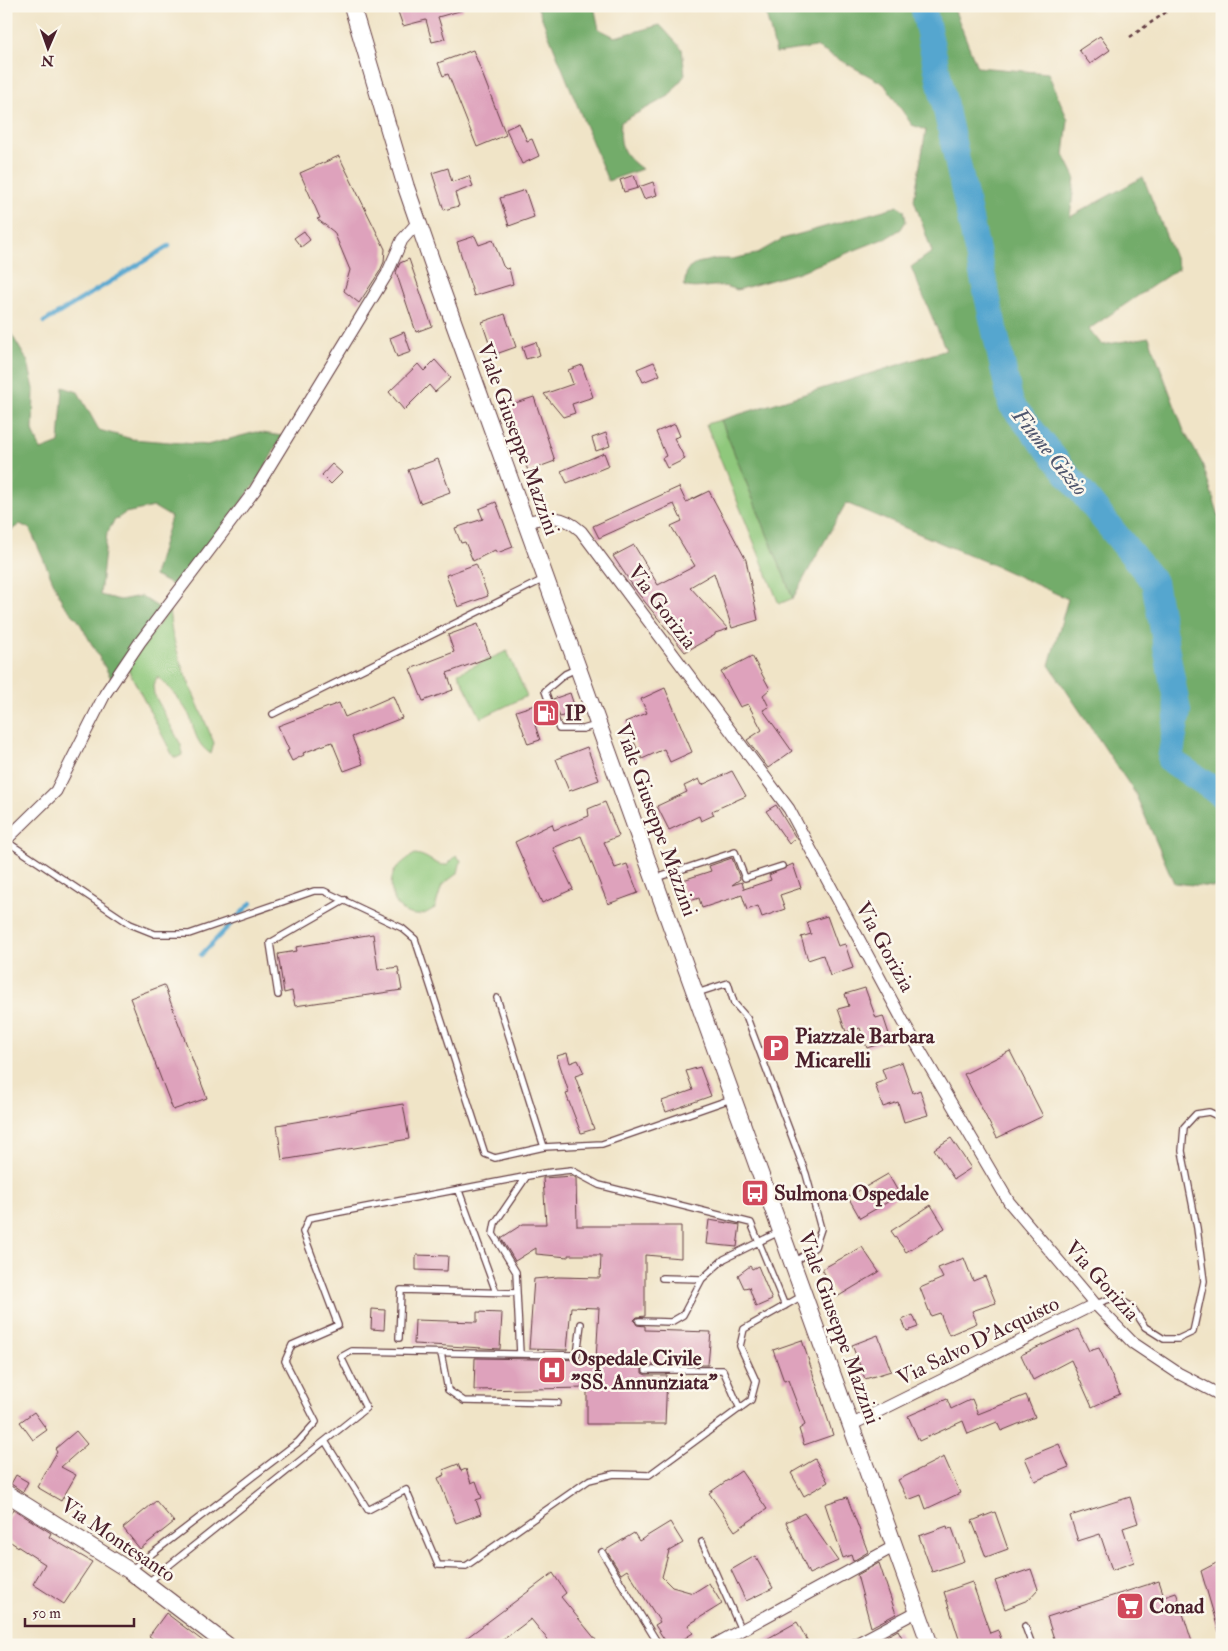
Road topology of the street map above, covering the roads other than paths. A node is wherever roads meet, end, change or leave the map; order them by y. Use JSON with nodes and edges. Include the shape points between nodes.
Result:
{"nodes":[{"id":1,"x":352,"y":6,"type":"edge"},
{"id":2,"x":418,"y":222,"type":"junction"},
{"id":3,"x":526,"y":522,"type":"junction"},
{"id":4,"x":546,"y":578,"type":"junction"},
{"id":5,"x":578,"y":668,"type":"junction"},
{"id":6,"x":273,"y":714,"type":"dead end"},
{"id":7,"x":599,"y":725,"type":"junction"},
{"id":8,"x":6,"y":840,"type":"edge"},
{"id":9,"x":782,"y":866,"type":"dead end"},
{"id":10,"x":654,"y":878,"type":"junction"},
{"id":11,"x":345,"y":900,"type":"junction"},
{"id":12,"x":695,"y":993,"type":"junction"},
{"id":13,"x":278,"y":995,"type":"dead end"},
{"id":14,"x":498,"y":998,"type":"dead end"},
{"id":15,"x":733,"y":1099,"type":"junction"},
{"id":16,"x":1222,"y":1118,"type":"edge"},
{"id":17,"x":544,"y":1147,"type":"junction"},
{"id":18,"x":527,"y":1176,"type":"junction"},
{"id":19,"x":459,"y":1191,"type":"junction"},
{"id":20,"x":781,"y":1231,"type":"junction"},
{"id":21,"x":759,"y":1242,"type":"junction"},
{"id":22,"x":793,"y":1264,"type":"junction"},
{"id":23,"x":662,"y":1278,"type":"dead end"},
{"id":24,"x":702,"y":1279,"type":"junction"},
{"id":25,"x":496,"y":1292,"type":"junction"},
{"id":26,"x":517,"y":1293,"type":"junction"},
{"id":27,"x":804,"y":1295,"type":"junction"},
{"id":28,"x":1095,"y":1304,"type":"junction"},
{"id":29,"x":785,"y":1306,"type":"junction"},
{"id":30,"x":639,"y":1321,"type":"dead end"},
{"id":31,"x":581,"y":1324,"type":"dead end"},
{"id":32,"x":399,"y":1338,"type":"dead end"},
{"id":33,"x":441,"y":1352,"type":"junction"},
{"id":34,"x":520,"y":1354,"type":"junction"},
{"id":35,"x":646,"y":1370,"type":"dead end"},
{"id":36,"x":1222,"y":1396,"type":"edge"},
{"id":37,"x":558,"y":1403,"type":"dead end"},
{"id":38,"x":740,"y":1409,"type":"junction"},
{"id":39,"x":851,"y":1425,"type":"junction"},
{"id":40,"x":325,"y":1441,"type":"junction"},
{"id":41,"x":6,"y":1493,"type":"edge"},
{"id":42,"x":702,"y":1542,"type":"dead end"},
{"id":43,"x":894,"y":1546,"type":"junction"},
{"id":44,"x":602,"y":1552,"type":"dead end"},
{"id":45,"x":130,"y":1571,"type":"junction"},
{"id":46,"x":147,"y":1583,"type":"junction"},
{"id":47,"x":918,"y":1611,"type":"junction"},
{"id":48,"x":1025,"y":1626,"type":"dead end"},
{"id":49,"x":741,"y":1630,"type":"junction"},
{"id":50,"x":227,"y":1645,"type":"edge"},
{"id":51,"x":659,"y":1645,"type":"edge"},
{"id":52,"x":714,"y":1645,"type":"edge"},
{"id":53,"x":854,"y":1645,"type":"edge"},
{"id":54,"x":930,"y":1645,"type":"edge"},
{"id":55,"x":1032,"y":1645,"type":"edge"}],
"edges":[{"from":1,"to":2,"type":"main road","name":"Viale Giuseppe Mazzini"},
{"from":2,"to":3,"type":"main road","name":"Viale Giuseppe Mazzini"},
{"from":2,"to":8,"type":"street","via":[[402,240],[387,274],[255,490],[140,642],[105,694],[56,791]]},
{"from":3,"to":4,"type":"main road","name":"Viale Giuseppe Mazzini"},
{"from":3,"to":28,"type":"street","name":"Via Gorizia","via":[[542,518],[564,519],[581,531],[778,793],[799,825],[904,1021],[990,1172],[1009,1202]]},
{"from":4,"to":5,"type":"main road","name":"Viale Giuseppe Mazzini"},
{"from":4,"to":6,"type":"lane"},
{"from":5,"to":7,"type":"main road","name":"Viale Giuseppe Mazzini"},
{"from":5,"to":7,"type":"lane","via":[[565,674],[545,691],[560,729]]},
{"from":7,"to":10,"type":"main road","name":"Viale Giuseppe Mazzini"},
{"from":8,"to":11,"type":"lane","via":[[114,914],[155,934],[189,934],[314,891],[324,890]]},
{"from":9,"to":10,"type":"lane","via":[[745,878],[735,852]]},
{"from":10,"to":12,"type":"main road","name":"Viale Giuseppe Mazzini"},
{"from":11,"to":13,"type":"lane","via":[[270,943]]},
{"from":11,"to":17,"type":"lane","via":[[402,928],[415,939],[485,1154],[495,1158]]},
{"from":12,"to":15,"type":"main road","name":"Viale Giuseppe Mazzini"},
{"from":12,"to":22,"type":"lane","via":[[728,983],[734,1003],[748,1018],[806,1174],[820,1229],[815,1247]]},
{"from":14,"to":17,"type":"lane"},
{"from":15,"to":17,"type":"lane","via":[[602,1144]]},
{"from":15,"to":20,"type":"main road","name":"Viale Giuseppe Mazzini"},
{"from":16,"to":28,"type":"lane","via":[[1209,1112],[1196,1114],[1184,1127],[1182,1150],[1204,1281],[1193,1332],[1178,1339],[1164,1339],[1145,1327],[1132,1307],[1116,1297]]},
{"from":18,"to":19,"type":"lane"},
{"from":18,"to":21,"type":"lane","via":[[571,1170],[599,1186],[751,1223]]},
{"from":18,"to":26,"type":"lane","via":[[495,1223],[493,1234],[516,1272]]},
{"from":19,"to":25,"type":"lane"},
{"from":19,"to":45,"type":"lane","via":[[310,1218],[303,1232],[338,1325],[292,1345],[285,1361],[316,1422],[298,1442]]},
{"from":20,"to":21,"type":"lane"},
{"from":20,"to":22,"type":"main road","name":"Viale Giuseppe Mazzini"},
{"from":21,"to":24,"type":"lane","via":[[724,1259]]},
{"from":21,"to":29,"type":"lane"},
{"from":22,"to":27,"type":"main road","name":"Viale Giuseppe Mazzini"},
{"from":23,"to":24,"type":"lane"},
{"from":24,"to":30,"type":"lane","via":[[683,1315],[670,1322]]},
{"from":25,"to":26,"type":"lane"},
{"from":25,"to":32,"type":"lane","via":[[401,1290]]},
{"from":26,"to":34,"type":"lane"},
{"from":27,"to":29,"type":"lane"},
{"from":27,"to":39,"type":"main road","name":"Viale Giuseppe Mazzini"},
{"from":28,"to":36,"type":"street","name":"Via Gorizia","via":[[1155,1359]]},
{"from":28,"to":39,"type":"street","name":"Via Salvo D'Acquisto"},
{"from":29,"to":38,"type":"lane","via":[[744,1329],[740,1346],[756,1382],[752,1400]]},
{"from":31,"to":34,"type":"lane","via":[[577,1355]]},
{"from":33,"to":34,"type":"lane"},
{"from":33,"to":37,"type":"lane","via":[[448,1390],[464,1401]]},
{"from":33,"to":40,"type":"lane","via":[[352,1351],[342,1357],[366,1408]]},
{"from":35,"to":38,"type":"lane","via":[[723,1370]]},
{"from":38,"to":40,"type":"lane","via":[[648,1475],[614,1474],[589,1480],[466,1566],[438,1565],[406,1490],[368,1510]]},
{"from":39,"to":43,"type":"main road","name":"Viale Giuseppe Mazzini"},
{"from":40,"to":46,"type":"lane"},
{"from":41,"to":45,"type":"main road","name":"Via Montesanto"},
{"from":42,"to":49,"type":"lane"},
{"from":43,"to":47,"type":"main road","name":"Viale Giuseppe Mazzini"},
{"from":43,"to":49,"type":"street"},
{"from":44,"to":51,"type":"lane"},
{"from":45,"to":46,"type":"main road","name":"Via Montesanto"},
{"from":46,"to":50,"type":"main road","name":"Via Montesanto"},
{"from":47,"to":53,"type":"street"},
{"from":47,"to":54,"type":"main road","name":"Viale Giuseppe Mazzini"},
{"from":48,"to":55,"type":"lane"},
{"from":49,"to":52,"type":"street"}]}
